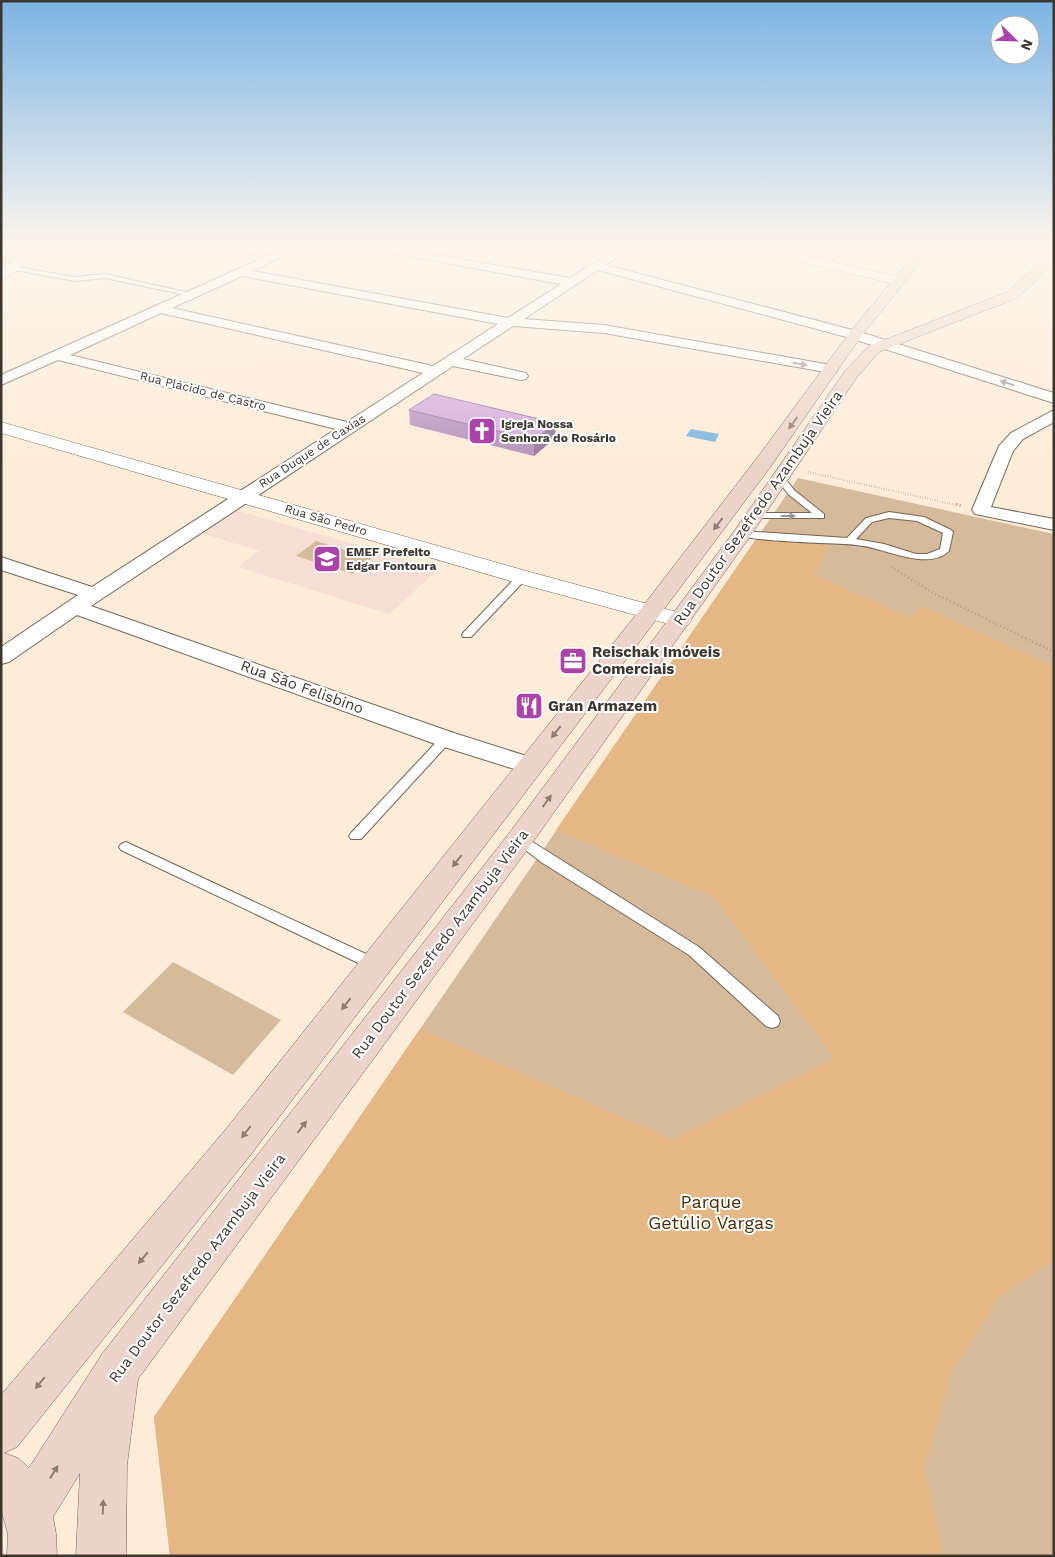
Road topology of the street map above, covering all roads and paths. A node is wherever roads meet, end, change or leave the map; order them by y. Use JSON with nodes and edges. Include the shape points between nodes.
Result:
{"nodes":[{"id":1,"x":134,"y":321,"type":"edge"},
{"id":2,"x":216,"y":321,"type":"edge"},
{"id":3,"x":502,"y":321,"type":"edge"},
{"id":4,"x":801,"y":321,"type":"edge"},
{"id":5,"x":868,"y":321,"type":"edge"},
{"id":6,"x":922,"y":321,"type":"edge"},
{"id":7,"x":946,"y":321,"type":"edge"},
{"id":8,"x":980,"y":321,"type":"edge"},
{"id":9,"x":509,"y":322,"type":"junction"},
{"id":10,"x":940,"y":323,"type":"junction"},
{"id":11,"x":968,"y":326,"type":"junction"},
{"id":12,"x":855,"y":335,"type":"junction"},
{"id":13,"x":885,"y":344,"type":"junction"},
{"id":14,"x":902,"y":350,"type":"junction"},
{"id":15,"x":57,"y":356,"type":"junction"},
{"id":16,"x":451,"y":361,"type":"junction"},
{"id":17,"x":434,"y":371,"type":"junction"},
{"id":18,"x":841,"y":372,"type":"junction"},
{"id":19,"x":521,"y":376,"type":"dead end"},
{"id":20,"x":1,"y":381,"type":"edge"},
{"id":21,"x":1054,"y":398,"type":"edge"},
{"id":22,"x":1054,"y":415,"type":"edge"},
{"id":23,"x":349,"y":427,"type":"junction"},
{"id":24,"x":1,"y":428,"type":"edge"},
{"id":25,"x":785,"y":473,"type":"junction"},
{"id":26,"x":243,"y":496,"type":"junction"},
{"id":27,"x":980,"y":510,"type":"junction"},
{"id":28,"x":754,"y":516,"type":"junction"},
{"id":29,"x":1054,"y":525,"type":"edge"},
{"id":30,"x":742,"y":534,"type":"junction"},
{"id":31,"x":850,"y":540,"type":"junction"},
{"id":32,"x":3,"y":566,"type":"edge"},
{"id":33,"x":522,"y":577,"type":"junction"},
{"id":34,"x":94,"y":594,"type":"junction"},
{"id":35,"x":75,"y":607,"type":"junction"},
{"id":36,"x":666,"y":615,"type":"junction"},
{"id":37,"x":467,"y":635,"type":"dead end"},
{"id":38,"x":1054,"y":652,"type":"edge"},
{"id":39,"x":1,"y":657,"type":"edge"},
{"id":40,"x":446,"y":739,"type":"junction"},
{"id":41,"x":530,"y":766,"type":"junction"},
{"id":42,"x":356,"y":836,"type":"dead end"},
{"id":43,"x":520,"y":839,"type":"junction"},
{"id":44,"x":126,"y":847,"type":"dead end"},
{"id":45,"x":376,"y":966,"type":"junction"},
{"id":46,"x":772,"y":1022,"type":"dead end"},
{"id":47,"x":118,"y":1370,"type":"junction"},
{"id":48,"x":1,"y":1431,"type":"edge"},
{"id":49,"x":1,"y":1476,"type":"edge"},
{"id":50,"x":30,"y":1534,"type":"edge"},
{"id":51,"x":101,"y":1556,"type":"edge"}],
"edges":[{"from":1,"to":15,"type":"street"},
{"from":2,"to":17,"type":"street"},
{"from":3,"to":9,"type":"street"},
{"from":4,"to":12,"type":"street"},
{"from":5,"to":12,"type":"main road"},
{"from":6,"to":10,"type":"main road"},
{"from":7,"to":10,"type":"main road","name":"Rua Doutor Sezefredo Azambuja Vieira"},
{"from":8,"to":11,"type":"main road","name":"Rua Doutor Sezefredo Azambuja Vieira"},
{"from":9,"to":16,"type":"street","name":"Rua Duque de Caxias"},
{"from":9,"to":18,"type":"street","one_way":true,"via":[[604,329]]},
{"from":10,"to":11,"type":"main road"},
{"from":10,"to":13,"type":"main road","name":"Rua Doutor Sezefredo Azambuja Vieira"},
{"from":11,"to":14,"type":"main road","name":"Rua Doutor Sezefredo Azambuja Vieira"},
{"from":12,"to":13,"type":"street"},
{"from":12,"to":18,"type":"main road"},
{"from":13,"to":14,"type":"street"},
{"from":13,"to":18,"type":"main road","name":"Rua Doutor Sezefredo Azambuja Vieira"},
{"from":14,"to":18,"type":"main road","name":"Rua Doutor Sezefredo Azambuja Vieira"},
{"from":21,"to":14,"type":"street","one_way":true},
{"from":15,"to":20,"type":"street"},
{"from":15,"to":23,"type":"street","name":"Rua Plácido de Castro"},
{"from":16,"to":17,"type":"street","name":"Rua Duque de Caxias"},
{"from":16,"to":19,"type":"street"},
{"from":17,"to":23,"type":"street","name":"Rua Duque de Caxias"},
{"from":18,"to":25,"type":"main road","name":"Rua Doutor Sezefredo Azambuja Vieira"},
{"from":18,"to":36,"type":"main road","name":"Rua Doutor Sezefredo Azambuja Vieira","one_way":true,"via":[[764,462]]},
{"from":22,"to":27,"type":"street","via":[[1018,436],[1005,450]]},
{"from":23,"to":26,"type":"street","name":"Rua Duque de Caxias"},
{"from":24,"to":26,"type":"street","name":"Rua São Pedro"},
{"from":25,"to":27,"type":"path"},
{"from":25,"to":28,"type":"main road","name":"Rua Doutor Sezefredo Azambuja Vieira"},
{"from":28,"to":25,"type":"lane","one_way":true,"via":[[822,516],[792,492]]},
{"from":26,"to":33,"type":"street","name":"Rua São Pedro"},
{"from":26,"to":34,"type":"street","name":"Rua Duque de Caxias"},
{"from":27,"to":29,"type":"street"},
{"from":28,"to":30,"type":"main road","name":"Rua Doutor Sezefredo Azambuja Vieira"},
{"from":30,"to":31,"type":"lane"},
{"from":30,"to":36,"type":"main road","name":"Rua Doutor Sezefredo Azambuja Vieira"},
{"from":31,"to":31,"type":"lane","via":[[929,558],[944,551],[948,532],[916,517],[888,516],[869,520]]},
{"from":31,"to":38,"type":"path","via":[[935,594]]},
{"from":32,"to":34,"type":"street"},
{"from":33,"to":36,"type":"street","name":"Rua São Pedro"},
{"from":33,"to":37,"type":"lane"},
{"from":34,"to":35,"type":"street","name":"Rua Duque de Caxias"},
{"from":35,"to":39,"type":"street","name":"Rua Duque de Caxias"},
{"from":35,"to":40,"type":"street","name":"Rua São Felisbino"},
{"from":36,"to":41,"type":"main road","name":"Rua Doutor Sezefredo Azambuja Vieira","one_way":true},
{"from":43,"to":36,"type":"main road","name":"Rua Doutor Sezefredo Azambuja Vieira","one_way":true},
{"from":40,"to":41,"type":"street","name":"Rua São Felisbino"},
{"from":40,"to":42,"type":"lane"},
{"from":41,"to":45,"type":"main road","name":"Rua Doutor Sezefredo Azambuja Vieira","one_way":true},
{"from":43,"to":46,"type":"lane","via":[[694,951]]},
{"from":47,"to":43,"type":"main road","name":"Rua Doutor Sezefredo Azambuja Vieira","one_way":true},
{"from":44,"to":45,"type":"lane"},
{"from":45,"to":48,"type":"main road","name":"Rua Doutor Sezefredo Azambuja Vieira","one_way":true,"via":[[239,1141]]},
{"from":50,"to":47,"type":"main road","name":"Rua Doutor Sezefredo Azambuja Vieira","one_way":true},
{"from":51,"to":47,"type":"main road","one_way":true,"via":[[104,1465]]},
{"from":49,"to":50,"type":"main road","via":[[20,1495]]}]}
